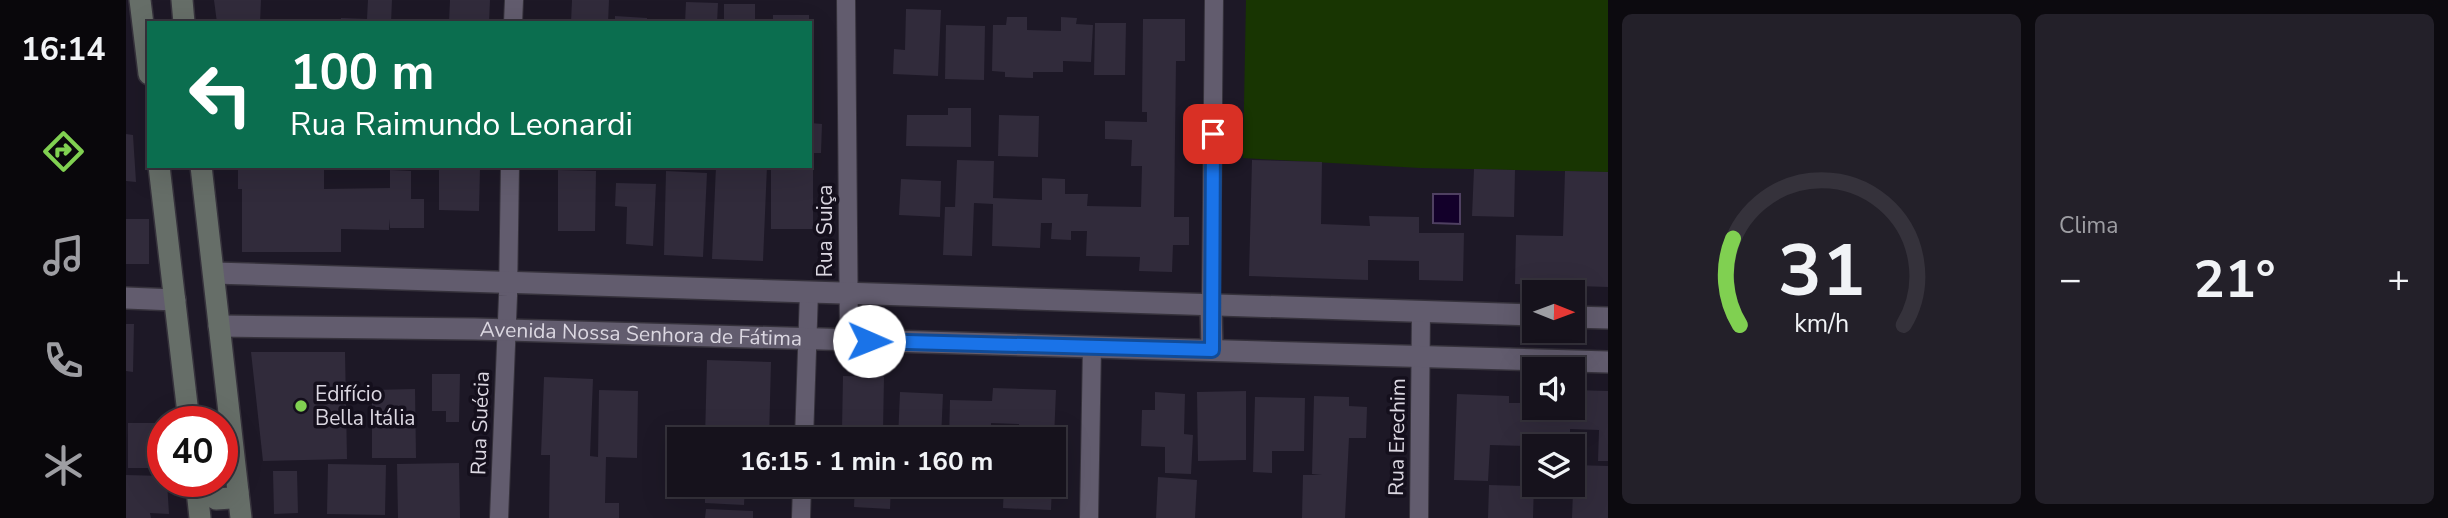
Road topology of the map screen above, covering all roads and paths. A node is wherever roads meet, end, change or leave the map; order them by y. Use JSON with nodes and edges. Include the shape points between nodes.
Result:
{"nodes":[{"id":1,"x":140,"y":0,"type":"edge"},
{"id":2,"x":181,"y":0,"type":"edge"},
{"id":3,"x":514,"y":0,"type":"edge"},
{"id":4,"x":846,"y":0,"type":"edge"},
{"id":5,"x":1214,"y":0,"type":"edge"},
{"id":6,"x":184,"y":21,"type":"edge"},
{"id":7,"x":513,"y":21,"type":"edge"},
{"id":8,"x":147,"y":58,"type":"edge"},
{"id":9,"x":159,"y":168,"type":"edge"},
{"id":10,"x":201,"y":168,"type":"edge"},
{"id":11,"x":510,"y":168,"type":"edge"},
{"id":12,"x":214,"y":273,"type":"junction"},
{"id":13,"x":508,"y":281,"type":"junction"},
{"id":14,"x":809,"y":292,"type":"junction"},
{"id":15,"x":848,"y":293,"type":"junction"},
{"id":16,"x":126,"y":298,"type":"edge"},
{"id":17,"x":175,"y":300,"type":"junction"},
{"id":18,"x":1211,"y":304,"type":"junction"},
{"id":19,"x":1421,"y":311,"type":"junction"},
{"id":20,"x":1522,"y":315,"type":"edge"},
{"id":21,"x":1586,"y":317,"type":"edge"},
{"id":22,"x":1608,"y":318,"type":"edge"},
{"id":23,"x":219,"y":326,"type":"junction"},
{"id":24,"x":506,"y":330,"type":"junction"},
{"id":25,"x":808,"y":339,"type":"junction"},
{"id":26,"x":179,"y":340,"type":"junction"},
{"id":27,"x":849,"y":340,"type":"junction"},
{"id":28,"x":1091,"y":346,"type":"junction"},
{"id":29,"x":1212,"y":350,"type":"junction"},
{"id":30,"x":1421,"y":357,"type":"junction"},
{"id":31,"x":1608,"y":362,"type":"edge"},
{"id":32,"x":187,"y":406,"type":"edge"},
{"id":33,"x":192,"y":406,"type":"edge"},
{"id":34,"x":228,"y":406,"type":"edge"},
{"id":35,"x":804,"y":427,"type":"edge"},
{"id":36,"x":238,"y":492,"type":"edge"},
{"id":37,"x":197,"y":497,"type":"edge"},
{"id":38,"x":214,"y":497,"type":"edge"},
{"id":39,"x":232,"y":497,"type":"edge"},
{"id":40,"x":802,"y":497,"type":"edge"},
{"id":41,"x":200,"y":518,"type":"edge"},
{"id":42,"x":241,"y":518,"type":"edge"},
{"id":43,"x":499,"y":518,"type":"edge"},
{"id":44,"x":801,"y":518,"type":"edge"},
{"id":45,"x":1089,"y":518,"type":"edge"},
{"id":46,"x":1419,"y":518,"type":"edge"}],
"edges":[{"from":1,"to":8,"type":"main road"},
{"from":2,"to":6,"type":"main road"},
{"from":3,"to":7,"type":"street"},
{"from":4,"to":15,"type":"street","name":"Rua Suiça"},
{"from":5,"to":18,"type":"street"},
{"from":9,"to":17,"type":"main road"},
{"from":10,"to":12,"type":"main road"},
{"from":11,"to":13,"type":"street"},
{"from":12,"to":13,"type":"street"},
{"from":12,"to":23,"type":"main road"},
{"from":13,"to":14,"type":"street"},
{"from":13,"to":24,"type":"street","name":"Rua Suécia"},
{"from":14,"to":15,"type":"street"},
{"from":14,"to":25,"type":"street"},
{"from":15,"to":18,"type":"street"},
{"from":15,"to":27,"type":"street","name":"Rua Suiça"},
{"from":16,"to":17,"type":"street"},
{"from":17,"to":26,"type":"main road"},
{"from":18,"to":19,"type":"street"},
{"from":18,"to":29,"type":"street"},
{"from":19,"to":20,"type":"street"},
{"from":19,"to":30,"type":"street","name":"Rua Erechim"},
{"from":21,"to":22,"type":"street"},
{"from":23,"to":24,"type":"street","name":"Avenida Nossa Senhora de Fátima"},
{"from":23,"to":34,"type":"main road"},
{"from":24,"to":25,"type":"street","name":"Avenida Nossa Senhora de Fátima"},
{"from":24,"to":43,"type":"street","name":"Rua Suécia"},
{"from":25,"to":27,"type":"street","name":"Avenida Nossa Senhora de Fátima"},
{"from":25,"to":35,"type":"street"},
{"from":26,"to":32,"type":"main road"},
{"from":26,"to":33,"type":"main road"},
{"from":27,"to":28,"type":"street","name":"Avenida Nossa Senhora de Fátima"},
{"from":28,"to":29,"type":"street","name":"Avenida Nossa Senhora de Fátima"},
{"from":28,"to":45,"type":"street"},
{"from":29,"to":30,"type":"street","name":"Avenida Nossa Senhora de Fátima"},
{"from":30,"to":31,"type":"street","name":"Avenida Nossa Senhora de Fátima"},
{"from":30,"to":46,"type":"street","name":"Rua Erechim"},
{"from":36,"to":42,"type":"main road"},
{"from":37,"to":41,"type":"main road"},
{"from":38,"to":39,"type":"main road"},
{"from":40,"to":44,"type":"street"}]}
